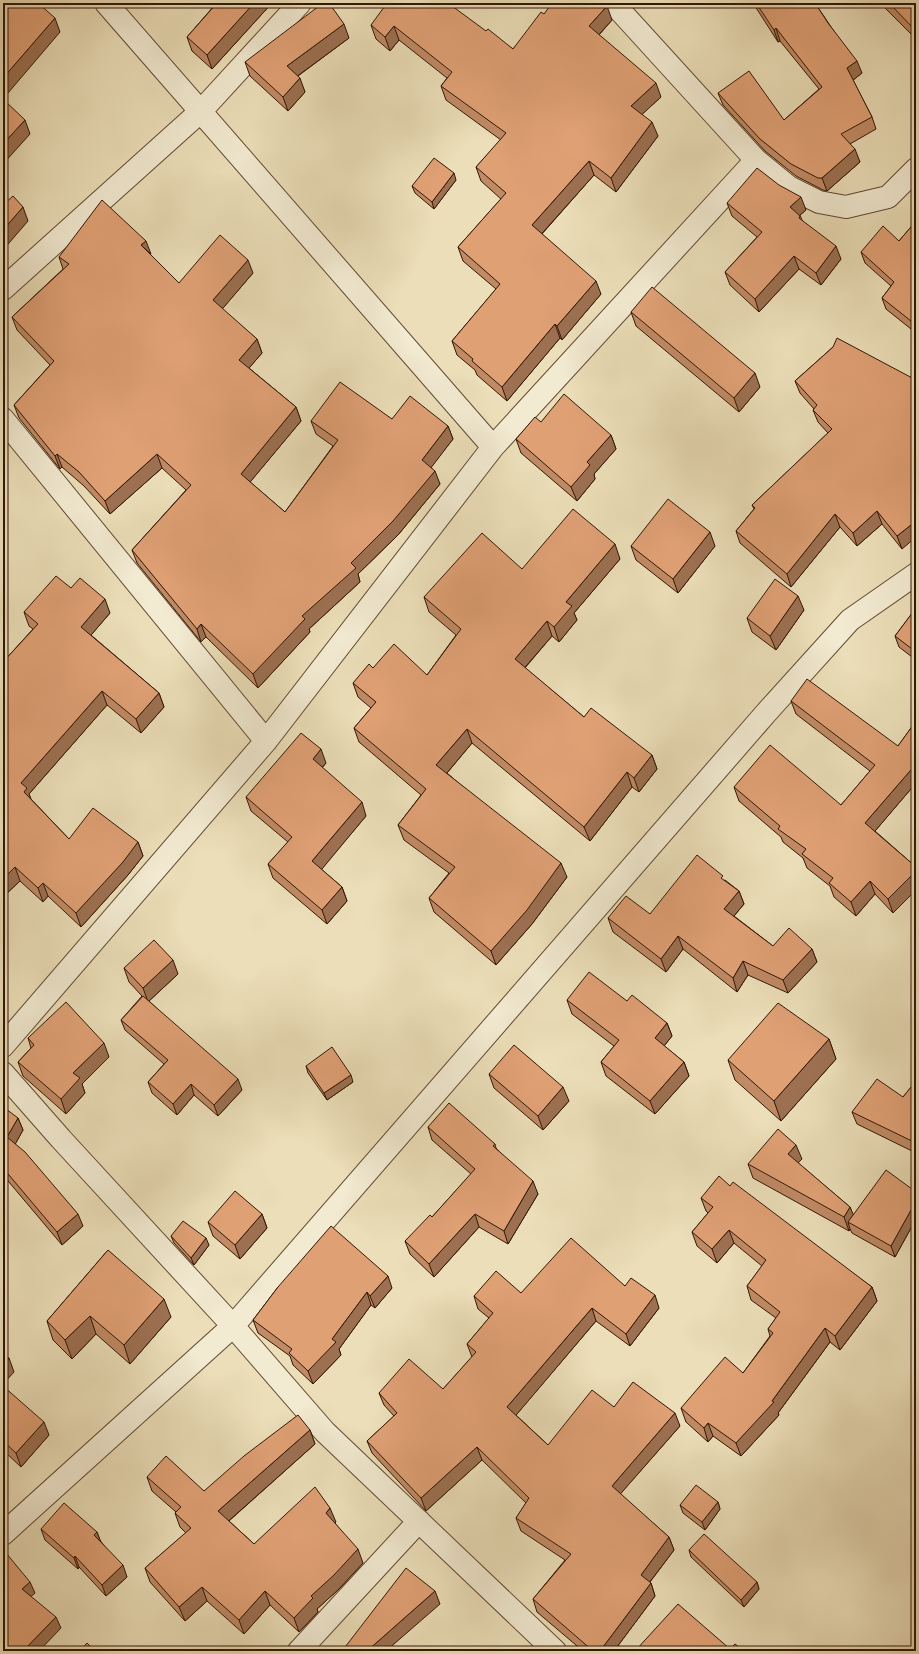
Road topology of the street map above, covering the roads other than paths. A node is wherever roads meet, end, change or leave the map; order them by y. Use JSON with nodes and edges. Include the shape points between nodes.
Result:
{"nodes":[{"id":1,"x":106,"y":3,"type":"edge"},
{"id":2,"x":300,"y":3,"type":"edge"},
{"id":3,"x":613,"y":3,"type":"edge"},
{"id":4,"x":202,"y":111,"type":"junction"},
{"id":5,"x":756,"y":160,"type":"junction"},
{"id":6,"x":916,"y":169,"type":"edge"},
{"id":7,"x":3,"y":289,"type":"edge"},
{"id":8,"x":3,"y":419,"type":"edge"},
{"id":9,"x":493,"y":447,"type":"junction"},
{"id":10,"x":916,"y":574,"type":"edge"},
{"id":11,"x":266,"y":741,"type":"junction"},
{"id":12,"x":3,"y":1046,"type":"edge"},
{"id":13,"x":3,"y":1072,"type":"edge"},
{"id":14,"x":233,"y":1326,"type":"junction"},
{"id":15,"x":419,"y":1521,"type":"junction"},
{"id":16,"x":3,"y":1534,"type":"edge"},
{"id":17,"x":299,"y":1651,"type":"edge"},
{"id":18,"x":555,"y":1651,"type":"edge"}],
"edges":[{"from":1,"to":4,"type":"street"},
{"from":2,"to":4,"type":"street"},
{"from":3,"to":5,"type":"street"},
{"from":4,"to":7,"type":"street"},
{"from":4,"to":9,"type":"street"},
{"from":5,"to":6,"type":"street","via":[[789,187],[819,202],[846,207],[888,197]]},
{"from":5,"to":9,"type":"street"},
{"from":8,"to":11,"type":"street"},
{"from":9,"to":11,"type":"street"},
{"from":10,"to":14,"type":"street","via":[[850,620],[771,707]]},
{"from":11,"to":12,"type":"street"},
{"from":13,"to":14,"type":"street"},
{"from":14,"to":15,"type":"street","via":[[325,1432]]},
{"from":14,"to":16,"type":"street"},
{"from":15,"to":17,"type":"street"},
{"from":15,"to":18,"type":"street"}]}
